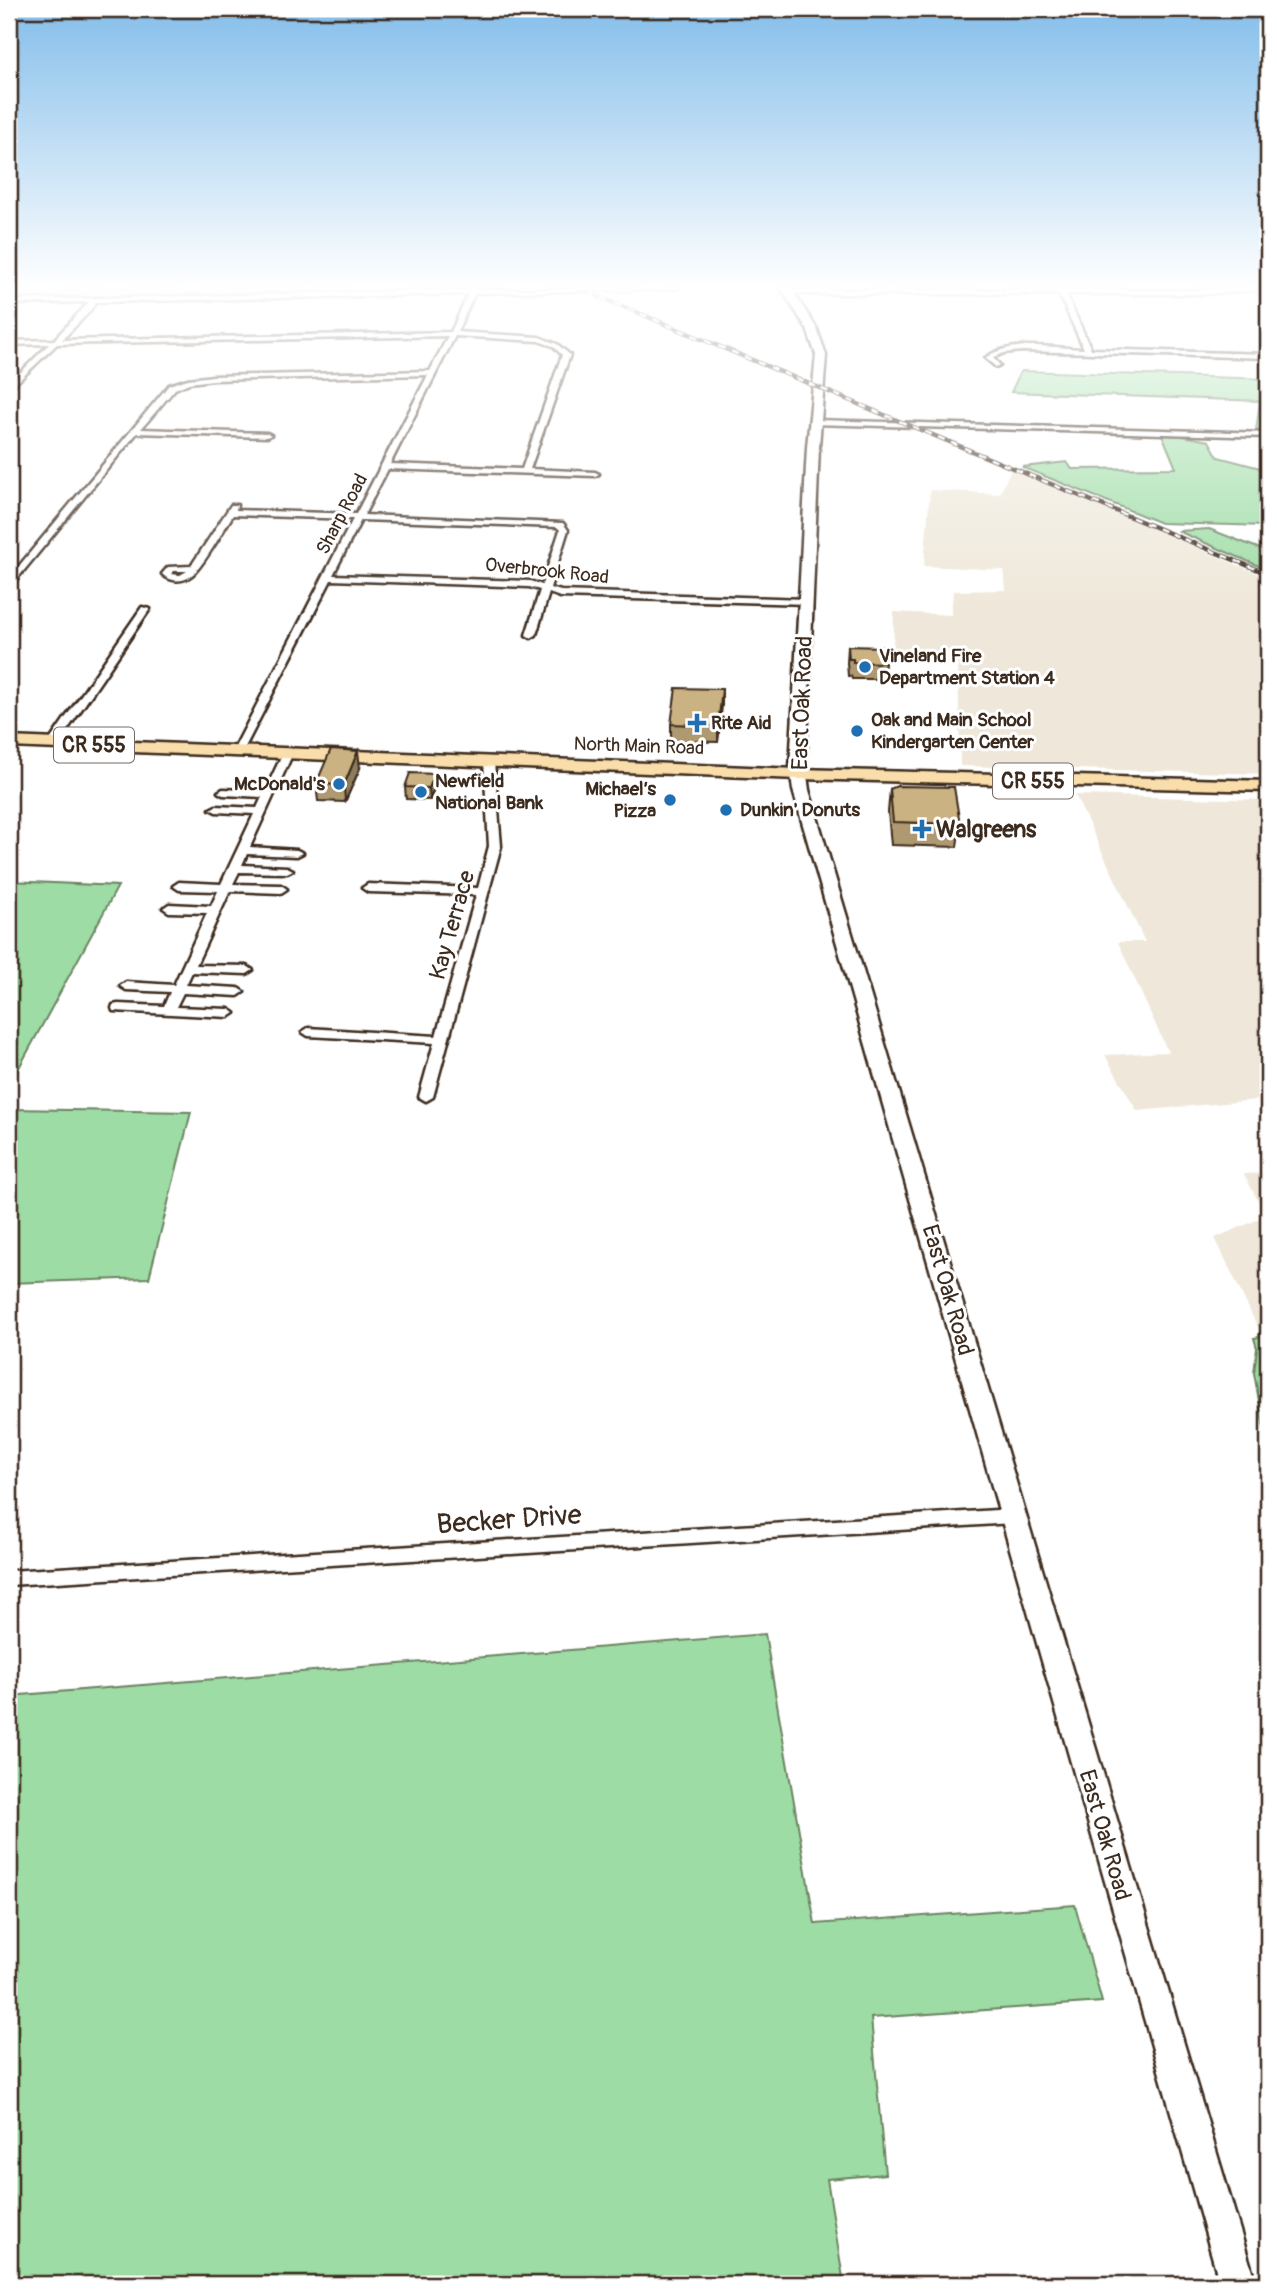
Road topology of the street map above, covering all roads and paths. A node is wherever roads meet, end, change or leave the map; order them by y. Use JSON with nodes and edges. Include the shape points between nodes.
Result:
{"nodes":[{"id":1,"x":165,"y":394,"type":"edge"},
{"id":2,"x":422,"y":394,"type":"edge"},
{"id":3,"x":552,"y":394,"type":"edge"},
{"id":4,"x":818,"y":394,"type":"edge"},
{"id":5,"x":815,"y":422,"type":"junction"},
{"id":6,"x":134,"y":431,"type":"junction"},
{"id":7,"x":267,"y":435,"type":"dead end"},
{"id":8,"x":1268,"y":435,"type":"edge"},
{"id":9,"x":384,"y":466,"type":"junction"},
{"id":10,"x":525,"y":471,"type":"junction"},
{"id":11,"x":595,"y":474,"type":"dead end"},
{"id":12,"x":237,"y":503,"type":"dead end"},
{"id":13,"x":230,"y":512,"type":"junction"},
{"id":14,"x":358,"y":517,"type":"junction"},
{"id":15,"x":193,"y":569,"type":"dead end"},
{"id":16,"x":327,"y":577,"type":"junction"},
{"id":17,"x":9,"y":583,"type":"edge"},
{"id":18,"x":545,"y":589,"type":"junction"},
{"id":19,"x":805,"y":603,"type":"junction"},
{"id":20,"x":145,"y":609,"type":"dead end"},
{"id":21,"x":531,"y":635,"type":"dead end"},
{"id":22,"x":9,"y":742,"type":"edge"},
{"id":23,"x":53,"y":743,"type":"junction"},
{"id":24,"x":238,"y":751,"type":"junction"},
{"id":25,"x":288,"y":753,"type":"junction"},
{"id":26,"x":489,"y":762,"type":"junction"},
{"id":27,"x":798,"y":774,"type":"junction"},
{"id":28,"x":1268,"y":786,"type":"edge"},
{"id":29,"x":223,"y":792,"type":"dead end"},
{"id":30,"x":268,"y":794,"type":"junction"},
{"id":31,"x":216,"y":809,"type":"dead end"},
{"id":32,"x":260,"y":811,"type":"junction"},
{"id":33,"x":243,"y":850,"type":"junction"},
{"id":34,"x":297,"y":853,"type":"dead end"},
{"id":35,"x":234,"y":868,"type":"junction"},
{"id":36,"x":287,"y":870,"type":"dead end"},
{"id":37,"x":179,"y":886,"type":"dead end"},
{"id":38,"x":224,"y":888,"type":"junction"},
{"id":39,"x":368,"y":888,"type":"dead end"},
{"id":40,"x":281,"y":889,"type":"dead end"},
{"id":41,"x":483,"y":892,"type":"junction"},
{"id":42,"x":169,"y":908,"type":"dead end"},
{"id":43,"x":214,"y":910,"type":"junction"},
{"id":44,"x":187,"y":968,"type":"junction"},
{"id":45,"x":247,"y":970,"type":"dead end"},
{"id":46,"x":126,"y":986,"type":"dead end"},
{"id":47,"x":178,"y":989,"type":"junction"},
{"id":48,"x":238,"y":992,"type":"dead end"},
{"id":49,"x":118,"y":1008,"type":"dead end"},
{"id":50,"x":168,"y":1011,"type":"junction"},
{"id":51,"x":229,"y":1013,"type":"dead end"},
{"id":52,"x":308,"y":1032,"type":"dead end"},
{"id":53,"x":442,"y":1040,"type":"junction"},
{"id":54,"x":426,"y":1097,"type":"dead end"},
{"id":55,"x":1013,"y":1516,"type":"junction"},
{"id":56,"x":9,"y":1578,"type":"edge"},
{"id":57,"x":1238,"y":2284,"type":"edge"}],
"edges":[{"from":1,"to":6,"type":"street"},
{"from":2,"to":9,"type":"street","name":"Sharp Road"},
{"from":3,"to":10,"type":"street"},
{"from":4,"to":5,"type":"street","name":"East Oak Road"},
{"from":5,"to":8,"type":"street"},
{"from":5,"to":19,"type":"street","name":"East Oak Road"},
{"from":6,"to":7,"type":"street"},
{"from":6,"to":17,"type":"street"},
{"from":9,"to":10,"type":"street"},
{"from":9,"to":14,"type":"street","name":"Sharp Road"},
{"from":10,"to":11,"type":"street"},
{"from":12,"to":13,"type":"street"},
{"from":13,"to":14,"type":"street"},
{"from":13,"to":15,"type":"street"},
{"from":14,"to":16,"type":"street","name":"Sharp Road"},
{"from":14,"to":18,"type":"street","via":[[563,526]]},
{"from":16,"to":18,"type":"street","name":"Overbrook Road","via":[[530,584]]},
{"from":16,"to":24,"type":"street","name":"Sharp Road"},
{"from":18,"to":19,"type":"street","name":"Overbrook Road","via":[[560,594]]},
{"from":18,"to":21,"type":"street"},
{"from":19,"to":27,"type":"street","name":"East Oak Road"},
{"from":20,"to":23,"type":"street"},
{"from":22,"to":23,"type":"main road","name":"North Main Road","number":"CR 555"},
{"from":23,"to":24,"type":"main road","name":"North Main Road","number":"CR 555"},
{"from":24,"to":25,"type":"main road","name":"North Main Road","number":"CR 555"},
{"from":25,"to":26,"type":"main road","name":"North Main Road","number":"CR 555"},
{"from":25,"to":30,"type":"street"},
{"from":26,"to":27,"type":"main road","name":"North Main Road","number":"CR 555"},
{"from":26,"to":41,"type":"street","name":"Kay Terrace","via":[[495,846]]},
{"from":27,"to":28,"type":"main road","name":"North Main Road","number":"CR 555"},
{"from":27,"to":55,"type":"street","name":"East Oak Road","via":[[814,844]]},
{"from":29,"to":30,"type":"street"},
{"from":30,"to":32,"type":"street"},
{"from":31,"to":32,"type":"street"},
{"from":32,"to":33,"type":"street"},
{"from":33,"to":34,"type":"street"},
{"from":33,"to":35,"type":"street"},
{"from":35,"to":36,"type":"street"},
{"from":35,"to":38,"type":"street"},
{"from":37,"to":38,"type":"street"},
{"from":38,"to":40,"type":"street"},
{"from":38,"to":43,"type":"street"},
{"from":39,"to":41,"type":"street"},
{"from":41,"to":53,"type":"street","name":"Kay Terrace"},
{"from":42,"to":43,"type":"street"},
{"from":43,"to":44,"type":"street"},
{"from":44,"to":45,"type":"street"},
{"from":44,"to":47,"type":"street"},
{"from":46,"to":47,"type":"street"},
{"from":47,"to":48,"type":"street"},
{"from":47,"to":50,"type":"street"},
{"from":49,"to":50,"type":"street"},
{"from":50,"to":51,"type":"street"},
{"from":52,"to":53,"type":"street"},
{"from":53,"to":54,"type":"street","name":"Kay Terrace"},
{"from":55,"to":56,"type":"street","name":"Becker Drive"},
{"from":55,"to":57,"type":"street","name":"East Oak Road"}]}
